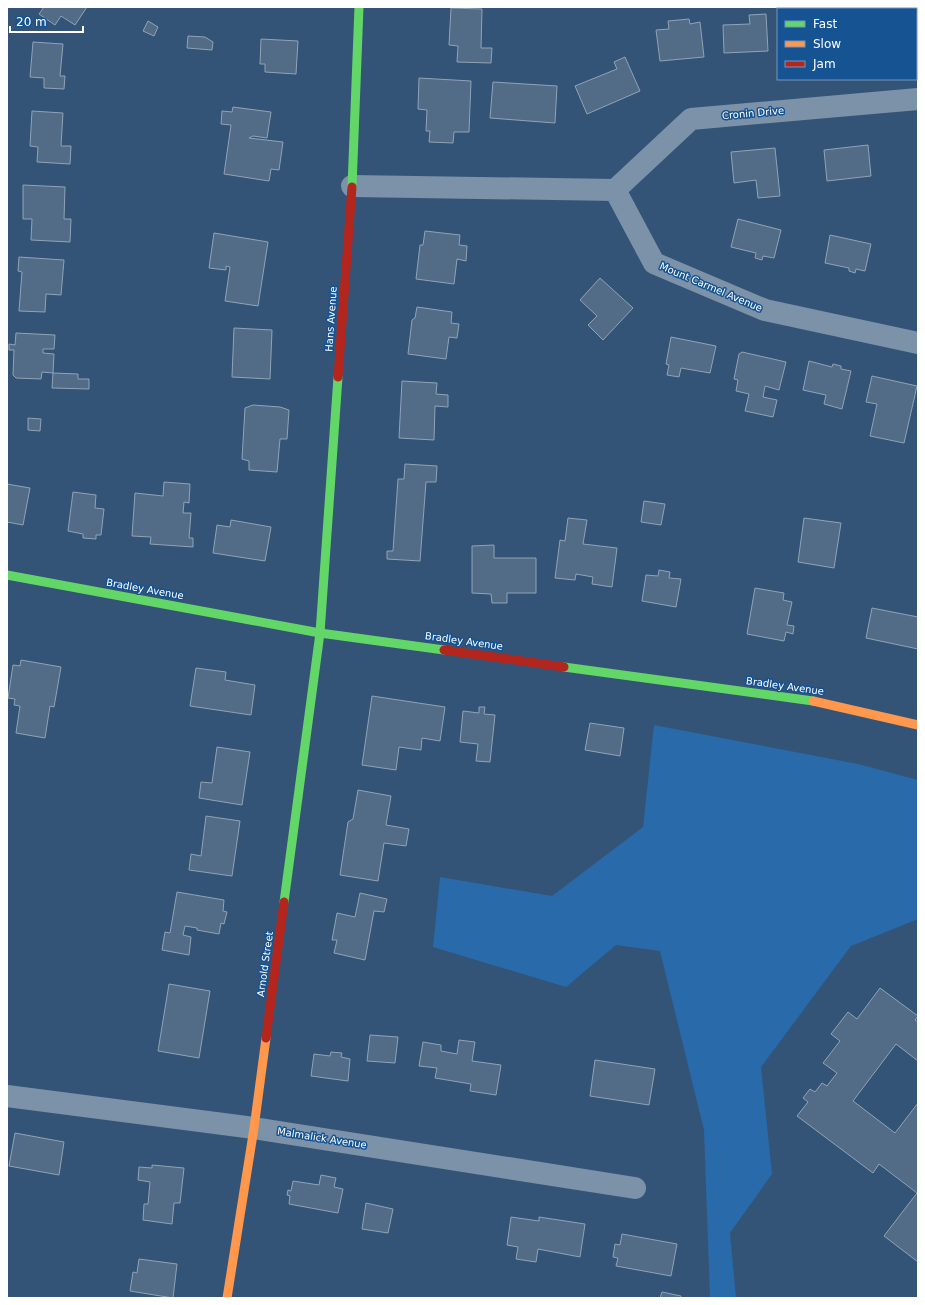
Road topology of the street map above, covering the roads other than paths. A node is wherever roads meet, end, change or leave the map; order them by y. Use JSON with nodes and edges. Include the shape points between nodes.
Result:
{"nodes":[{"id":1,"x":359,"y":7,"type":"edge"},
{"id":2,"x":918,"y":99,"type":"edge"},
{"id":3,"x":352,"y":186,"type":"junction"},
{"id":4,"x":615,"y":190,"type":"junction"},
{"id":5,"x":918,"y":343,"type":"edge"},
{"id":6,"x":7,"y":575,"type":"edge"},
{"id":7,"x":320,"y":633,"type":"junction"},
{"id":8,"x":918,"y":725,"type":"edge"},
{"id":9,"x":7,"y":1096,"type":"edge"},
{"id":10,"x":254,"y":1128,"type":"junction"},
{"id":11,"x":635,"y":1188,"type":"dead end"},
{"id":12,"x":227,"y":1298,"type":"edge"}],
"edges":[{"from":1,"to":3,"type":"street","name":"Hans Avenue"},
{"from":2,"to":4,"type":"street","name":"Cronin Drive","via":[[691,118]]},
{"from":3,"to":4,"type":"street"},
{"from":3,"to":7,"type":"street","name":"Hans Avenue"},
{"from":4,"to":5,"type":"street","name":"Mount Carmel Avenue","via":[[654,263],[765,310]]},
{"from":6,"to":7,"type":"street","name":"Bradley Avenue"},
{"from":7,"to":8,"type":"street","name":"Bradley Avenue","via":[[820,702]]},
{"from":7,"to":10,"type":"street","name":"Arnold Street"},
{"from":9,"to":10,"type":"street","name":"Malmalick Avenue"},
{"from":10,"to":11,"type":"street","name":"Malmalick Avenue"},
{"from":10,"to":12,"type":"street","name":"Arnold Street"}]}
